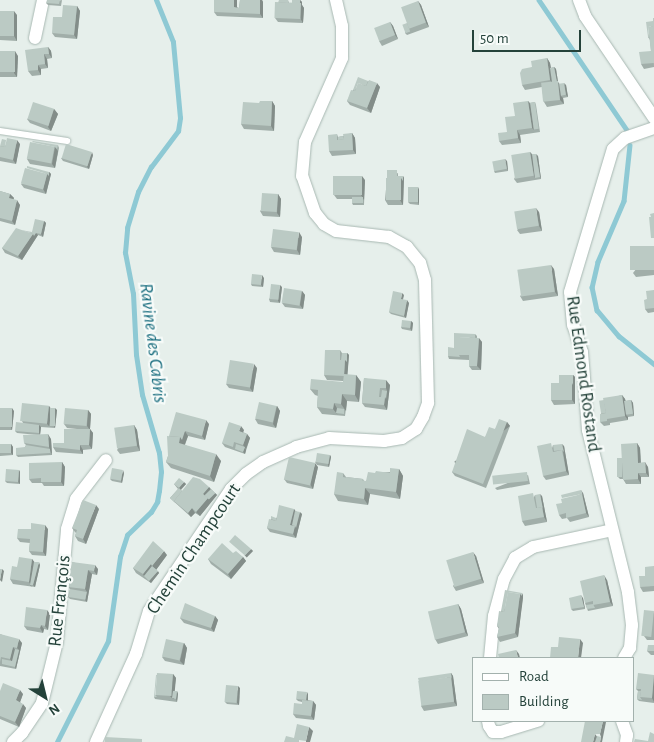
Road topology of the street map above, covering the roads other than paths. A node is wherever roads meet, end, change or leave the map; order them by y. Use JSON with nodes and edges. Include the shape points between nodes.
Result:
{"nodes":[{"id":1,"x":43,"y":0,"type":"edge"},
{"id":2,"x":336,"y":0,"type":"edge"},
{"id":3,"x":579,"y":0,"type":"edge"},
{"id":4,"x":35,"y":38,"type":"dead end"},
{"id":5,"x":654,"y":118,"type":"edge"},
{"id":6,"x":654,"y":128,"type":"edge"},
{"id":7,"x":0,"y":131,"type":"edge"},
{"id":8,"x":67,"y":141,"type":"dead end"},
{"id":9,"x":106,"y":460,"type":"dead end"},
{"id":10,"x":612,"y":530,"type":"junction"},
{"id":11,"x":490,"y":657,"type":"edge"},
{"id":12,"x":625,"y":657,"type":"edge"},
{"id":13,"x":488,"y":722,"type":"edge"},
{"id":14,"x":535,"y":722,"type":"edge"},
{"id":15,"x":622,"y":722,"type":"edge"},
{"id":16,"x":13,"y":742,"type":"edge"},
{"id":17,"x":96,"y":742,"type":"edge"},
{"id":18,"x":626,"y":742,"type":"edge"}],
"edges":[{"from":1,"to":4,"type":"street"},
{"from":2,"to":17,"type":"street","name":"Chemin Champcourt","via":[[342,26],[342,58],[305,142],[302,176],[315,213],[324,224],[336,231],[389,237],[407,248],[420,263],[425,280],[426,410],[416,429],[402,438],[384,441],[329,438],[296,447],[263,462],[231,489],[149,612],[136,654]]},
{"from":3,"to":5,"type":"street","via":[[585,16]]},
{"from":6,"to":10,"type":"street","name":"Rue Edmond Rostand","via":[[626,138],[613,149],[570,292],[574,325],[582,352],[588,430]]},
{"from":7,"to":8,"type":"lane"},
{"from":9,"to":16,"type":"street","name":"Rue François","via":[[76,498],[67,528],[57,642],[42,703]]},
{"from":10,"to":11,"type":"street","via":[[533,547],[515,558],[504,579],[494,616]]},
{"from":10,"to":12,"type":"street","name":"Rue Edmond Rostand","via":[[628,592],[632,625],[630,648]]},
{"from":13,"to":14,"type":"street","via":[[494,732]]},
{"from":15,"to":18,"type":"street"}]}
